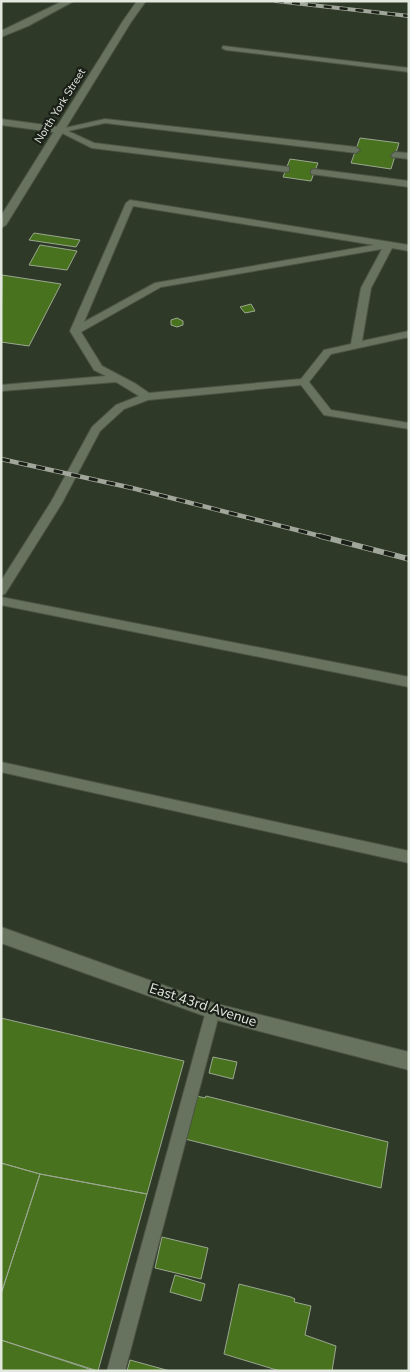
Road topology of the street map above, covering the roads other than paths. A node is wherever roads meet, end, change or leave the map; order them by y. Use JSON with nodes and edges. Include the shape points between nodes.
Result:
{"nodes":[{"id":1,"x":70,"y":1,"type":"edge"},
{"id":2,"x":142,"y":1,"type":"edge"},
{"id":3,"x":1,"y":34,"type":"edge"},
{"id":4,"x":226,"y":48,"type":"dead end"},
{"id":5,"x":409,"y":70,"type":"edge"},
{"id":6,"x":1,"y":122,"type":"edge"},
{"id":7,"x":60,"y":130,"type":"junction"},
{"id":8,"x":356,"y":150,"type":"dead end"},
{"id":9,"x":396,"y":155,"type":"dead end"},
{"id":10,"x":409,"y":156,"type":"edge"},
{"id":11,"x":286,"y":169,"type":"dead end"},
{"id":12,"x":314,"y":172,"type":"dead end"},
{"id":13,"x":409,"y":184,"type":"edge"},
{"id":14,"x":1,"y":225,"type":"edge"},
{"id":15,"x":389,"y":245,"type":"junction"},
{"id":16,"x":409,"y":248,"type":"edge"},
{"id":17,"x":75,"y":331,"type":"junction"},
{"id":18,"x":409,"y":334,"type":"edge"},
{"id":19,"x":356,"y":345,"type":"junction"},
{"id":20,"x":115,"y":378,"type":"junction"},
{"id":21,"x":304,"y":382,"type":"junction"},
{"id":22,"x":1,"y":388,"type":"edge"},
{"id":23,"x":147,"y":398,"type":"junction"},
{"id":24,"x":409,"y":426,"type":"edge"},
{"id":25,"x":1,"y":591,"type":"edge"},
{"id":26,"x":1,"y":601,"type":"edge"},
{"id":27,"x":409,"y":682,"type":"edge"},
{"id":28,"x":1,"y":767,"type":"edge"},
{"id":29,"x":409,"y":857,"type":"edge"},
{"id":30,"x":1,"y":936,"type":"edge"},
{"id":31,"x":213,"y":1011,"type":"junction"},
{"id":32,"x":409,"y":1062,"type":"edge"},
{"id":33,"x":116,"y":1371,"type":"edge"}],
"edges":[{"from":1,"to":3,"type":"main road"},
{"from":2,"to":7,"type":"main road","name":"North York Street"},
{"from":4,"to":5,"type":"lane"},
{"from":6,"to":7,"type":"main road"},
{"from":7,"to":8,"type":"lane","via":[[105,121]]},
{"from":7,"to":11,"type":"lane","via":[[92,145]]},
{"from":7,"to":14,"type":"main road","name":"North York Street"},
{"from":9,"to":10,"type":"lane"},
{"from":12,"to":13,"type":"lane"},
{"from":15,"to":16,"type":"lane"},
{"from":15,"to":17,"type":"lane","via":[[158,285]]},
{"from":15,"to":17,"type":"lane","via":[[130,203]]},
{"from":15,"to":19,"type":"lane","via":[[366,288]]},
{"from":17,"to":20,"type":"lane","via":[[98,368]]},
{"from":18,"to":19,"type":"lane"},
{"from":19,"to":21,"type":"lane","via":[[328,352]]},
{"from":20,"to":22,"type":"lane"},
{"from":20,"to":23,"type":"lane"},
{"from":21,"to":23,"type":"lane"},
{"from":21,"to":24,"type":"lane","via":[[328,413]]},
{"from":23,"to":25,"type":"lane","via":[[120,406],[96,429]]},
{"from":26,"to":27,"type":"lane"},
{"from":28,"to":29,"type":"lane"},
{"from":30,"to":31,"type":"main road","name":"East 43rd Avenue"},
{"from":31,"to":32,"type":"main road","name":"East 43rd Avenue"},
{"from":31,"to":33,"type":"lane"}]}
